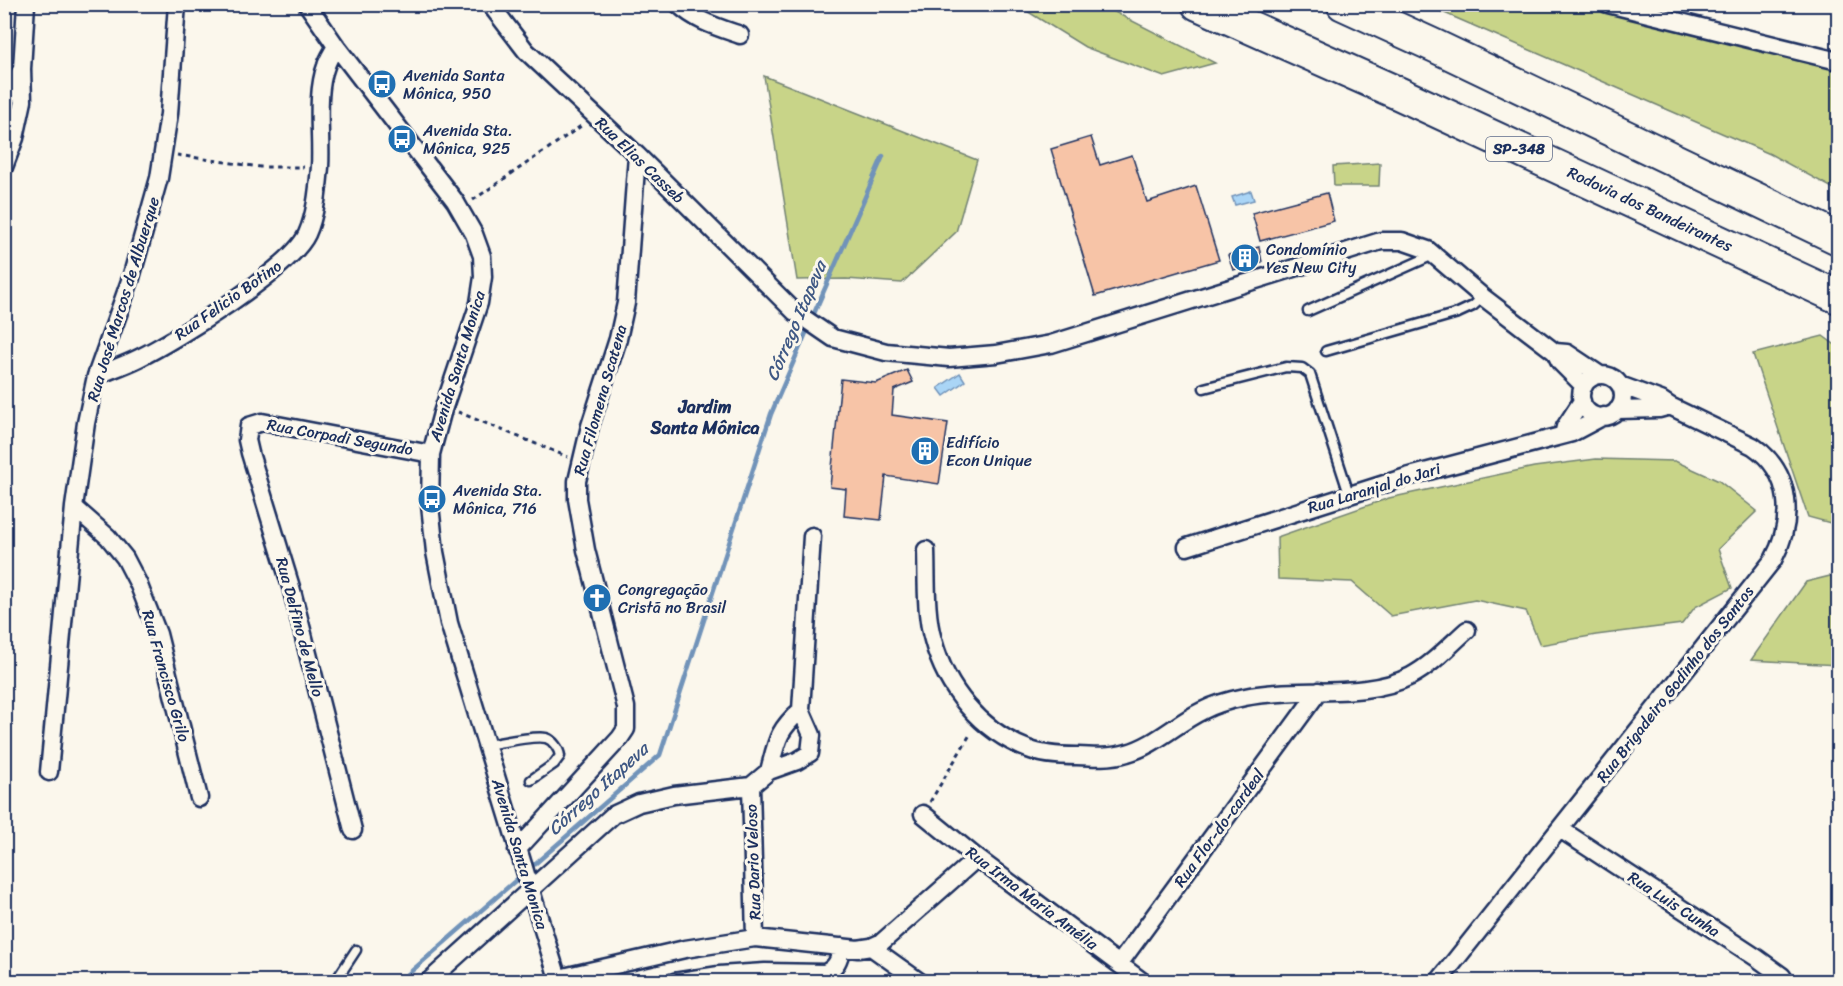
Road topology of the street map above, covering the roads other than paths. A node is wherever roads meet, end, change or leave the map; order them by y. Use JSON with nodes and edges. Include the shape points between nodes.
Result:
{"nodes":[{"id":1,"x":26,"y":4,"type":"edge"},
{"id":2,"x":177,"y":4,"type":"edge"},
{"id":3,"x":307,"y":4,"type":"edge"},
{"id":4,"x":490,"y":4,"type":"edge"},
{"id":5,"x":678,"y":4,"type":"edge"},
{"id":6,"x":1198,"y":4,"type":"edge"},
{"id":7,"x":1343,"y":4,"type":"edge"},
{"id":8,"x":1608,"y":4,"type":"edge"},
{"id":9,"x":740,"y":34,"type":"dead end"},
{"id":10,"x":336,"y":46,"type":"junction"},
{"id":11,"x":1839,"y":61,"type":"edge"},
{"id":12,"x":22,"y":69,"type":"junction"},
{"id":13,"x":4,"y":106,"type":"edge"},
{"id":14,"x":20,"y":117,"type":"junction"},
{"id":15,"x":10,"y":139,"type":"edge"},
{"id":16,"x":637,"y":155,"type":"junction"},
{"id":17,"x":4,"y":167,"type":"edge"},
{"id":18,"x":1839,"y":238,"type":"edge"},
{"id":19,"x":1436,"y":254,"type":"junction"},
{"id":20,"x":1483,"y":297,"type":"junction"},
{"id":21,"x":1839,"y":297,"type":"edge"},
{"id":22,"x":1308,"y":311,"type":"dead end"},
{"id":23,"x":1326,"y":351,"type":"dead end"},
{"id":24,"x":1555,"y":352,"type":"junction"},
{"id":25,"x":1600,"y":375,"type":"junction"},
{"id":26,"x":96,"y":376,"type":"junction"},
{"id":27,"x":1620,"y":385,"type":"junction"},
{"id":28,"x":1204,"y":388,"type":"dead end"},
{"id":29,"x":1583,"y":393,"type":"junction"},
{"id":30,"x":1670,"y":406,"type":"junction"},
{"id":31,"x":1611,"y":413,"type":"junction"},
{"id":32,"x":249,"y":426,"type":"joint"},
{"id":33,"x":1563,"y":435,"type":"junction"},
{"id":34,"x":431,"y":454,"type":"junction"},
{"id":35,"x":1349,"y":494,"type":"junction"},
{"id":36,"x":74,"y":507,"type":"junction"},
{"id":37,"x":812,"y":536,"type":"dead end"},
{"id":38,"x":1187,"y":547,"type":"dead end"},
{"id":39,"x":926,"y":550,"type":"dead end"},
{"id":40,"x":1467,"y":630,"type":"dead end"},
{"id":41,"x":1319,"y":692,"type":"junction"},
{"id":42,"x":801,"y":710,"type":"junction"},
{"id":43,"x":487,"y":745,"type":"junction"},
{"id":44,"x":769,"y":771,"type":"junction"},
{"id":45,"x":49,"y":772,"type":"dead end"},
{"id":46,"x":531,"y":780,"type":"dead end"},
{"id":47,"x":751,"y":786,"type":"junction"},
{"id":48,"x":199,"y":798,"type":"dead end"},
{"id":49,"x":923,"y":814,"type":"road end"},
{"id":50,"x":1560,"y":829,"type":"junction"},
{"id":51,"x":353,"y":830,"type":"dead end"},
{"id":52,"x":519,"y":856,"type":"junction"},
{"id":53,"x":977,"y":858,"type":"junction"},
{"id":54,"x":529,"y":887,"type":"junction"},
{"id":55,"x":755,"y":938,"type":"junction"},
{"id":56,"x":842,"y":947,"type":"junction"},
{"id":57,"x":871,"y":947,"type":"junction"},
{"id":58,"x":356,"y":950,"type":"dead end"},
{"id":59,"x":1119,"y":964,"type":"junction"},
{"id":60,"x":559,"y":980,"type":"edge"},
{"id":61,"x":335,"y":981,"type":"edge"},
{"id":62,"x":428,"y":981,"type":"edge"},
{"id":63,"x":674,"y":981,"type":"edge"},
{"id":64,"x":920,"y":981,"type":"edge"},
{"id":65,"x":1143,"y":981,"type":"edge"},
{"id":66,"x":1438,"y":981,"type":"edge"},
{"id":67,"x":1786,"y":981,"type":"edge"}],
"edges":[{"from":1,"to":12,"type":"street"},
{"from":2,"to":26,"type":"street","name":"Rua José Marcos de Albuerque","via":[[169,114],[159,178],[131,278]]},
{"from":3,"to":10,"type":"street","name":"Avenida Santa Monica"},
{"from":4,"to":16,"type":"street","name":"Rua Elias Casseb","via":[[526,51]]},
{"from":5,"to":9,"type":"street","via":[[707,24]]},
{"from":6,"to":21,"type":"highway","name":"Rodovia dos Bandeirantes","number":"SP-348"},
{"from":7,"to":18,"type":"highway"},
{"from":8,"to":11,"type":"street"},
{"from":10,"to":26,"type":"street","name":"Rua Felicio Botino","via":[[321,86],[320,167],[307,235],[267,276],[199,324],[139,358]]},
{"from":10,"to":34,"type":"street","name":"Avenida Santa Monica","via":[[459,209],[482,256],[479,303]]},
{"from":12,"to":13,"type":"street"},
{"from":12,"to":14,"type":"street"},
{"from":13,"to":14,"type":"street"},
{"from":14,"to":15,"type":"street"},
{"from":15,"to":17,"type":"street"},
{"from":16,"to":19,"type":"street","name":"Rua Elias Casseb","via":[[798,314],[832,338],[886,352],[949,358],[996,354],[1076,337],[1381,241],[1412,243]]},
{"from":16,"to":52,"type":"street","name":"Rua Filomena Scatena","via":[[626,303],[577,481],[586,550],[626,707],[626,729]]},
{"from":19,"to":20,"type":"street"},
{"from":19,"to":22,"type":"lane"},
{"from":20,"to":23,"type":"lane","via":[[1458,314]]},
{"from":20,"to":24,"type":"street"},
{"from":24,"to":25,"type":"street","via":[[1567,353]]},
{"from":24,"to":29,"type":"street"},
{"from":25,"to":27,"type":"street","via":[[1615,379]]},
{"from":25,"to":29,"type":"street","via":[[1587,381]]},
{"from":26,"to":36,"type":"street","name":"Rua José Marcos de Albuerque"},
{"from":27,"to":30,"type":"street","name":"Rua Brigadeiro Godinho dos Santos"},
{"from":27,"to":31,"type":"street","via":[[1623,399]]},
{"from":28,"to":35,"type":"lane","via":[[1286,368],[1302,368],[1310,374]]},
{"from":29,"to":31,"type":"street","via":[[1589,412]]},
{"from":29,"to":33,"type":"street"},
{"from":30,"to":31,"type":"street"},
{"from":30,"to":50,"type":"street","name":"Rua Brigadeiro Godinho dos Santos","via":[[1766,454],[1784,489],[1787,513],[1783,538],[1773,560]]},
{"from":31,"to":33,"type":"street","name":"Rua Laranjal do Jari"},
{"from":32,"to":34,"type":"street","name":"Rua Corpadi Segundo","via":[[270,423]]},
{"from":32,"to":51,"type":"street","name":"Rua Delfino de Mello","via":[[250,453],[291,587]]},
{"from":33,"to":35,"type":"street","name":"Rua Laranjal do Jari"},
{"from":34,"to":43,"type":"street","name":"Avenida Santa Monica","via":[[430,505],[435,552],[449,623]]},
{"from":35,"to":38,"type":"street","name":"Rua Laranjal do Jari"},
{"from":36,"to":45,"type":"street","name":"Rua José Marcos de Albuerque"},
{"from":36,"to":48,"type":"street","name":"Rua Francisco Grilo","via":[[108,537],[138,583],[158,634]]},
{"from":37,"to":42,"type":"street"},
{"from":39,"to":41,"type":"street","via":[[932,638],[950,682],[979,720],[1029,750],[1097,758],[1128,753],[1222,702],[1246,696]]},
{"from":40,"to":41,"type":"street","via":[[1411,676],[1389,683]]},
{"from":41,"to":59,"type":"street","name":"Rua Flor-do-cardeal"},
{"from":42,"to":44,"type":"street","via":[[784,725]]},
{"from":42,"to":44,"type":"street","via":[[812,735],[810,753]]},
{"from":43,"to":46,"type":"lane","via":[[539,737],[550,740],[560,756]]},
{"from":43,"to":52,"type":"street","name":"Avenida Santa Monica"},
{"from":44,"to":47,"type":"street"},
{"from":47,"to":54,"type":"street","via":[[639,803],[613,815]]},
{"from":47,"to":55,"type":"street","name":"Rua Dario Veloso"},
{"from":49,"to":53,"type":"street","name":"Rua Irma Maria Amélia"},
{"from":50,"to":66,"type":"street","name":"Rua Brigadeiro Godinho dos Santos"},
{"from":50,"to":67,"type":"street","name":"Rua Luis Cunha"},
{"from":52,"to":54,"type":"street","name":"Avenida Santa Monica"},
{"from":53,"to":57,"type":"street","via":[[882,942]]},
{"from":53,"to":59,"type":"street","name":"Rua Irma Maria Amélia"},
{"from":54,"to":60,"type":"street","name":"Avenida Santa Monica"},
{"from":54,"to":62,"type":"street"},
{"from":55,"to":56,"type":"street"},
{"from":55,"to":60,"type":"street","via":[[686,949]]},
{"from":56,"to":57,"type":"street"},
{"from":56,"to":63,"type":"street","via":[[839,962],[825,973],[765,972]]},
{"from":57,"to":64,"type":"street"},
{"from":58,"to":61,"type":"lane"},
{"from":59,"to":65,"type":"street","name":"Rua Irma Maria Amélia"}]}
